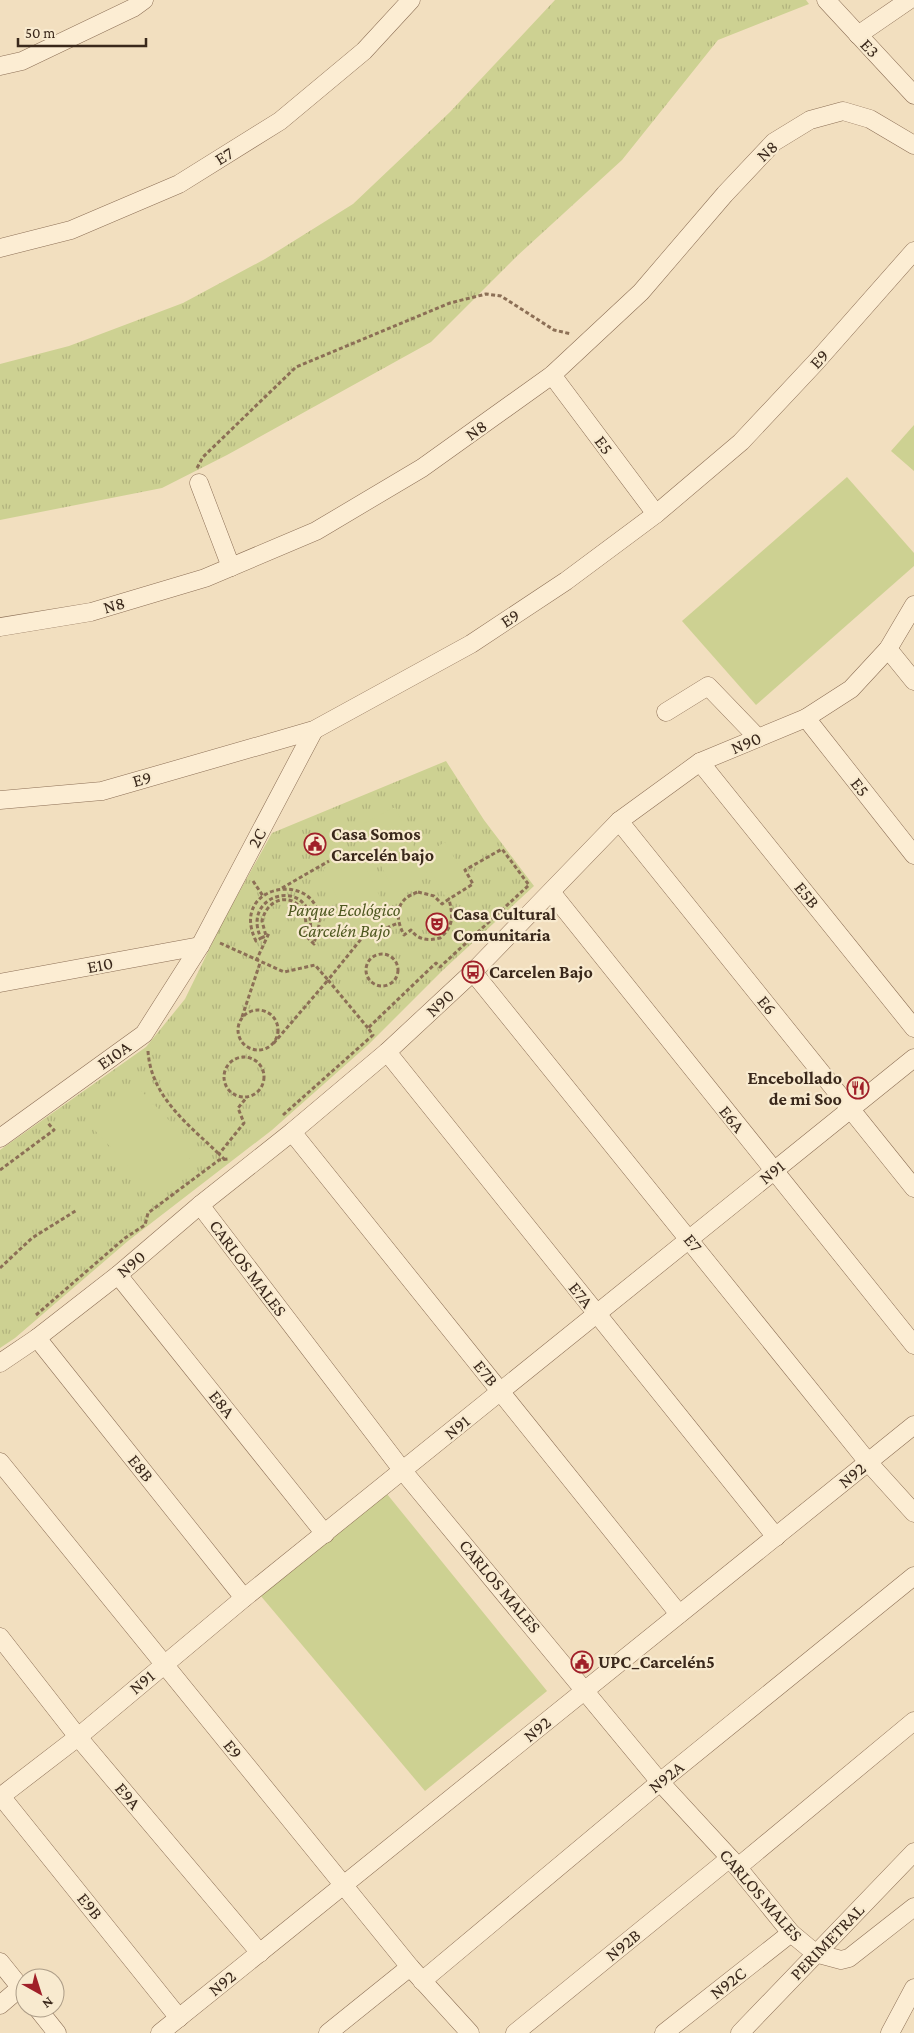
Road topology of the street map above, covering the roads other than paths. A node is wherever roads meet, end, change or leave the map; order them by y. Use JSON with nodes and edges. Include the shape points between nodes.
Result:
{"nodes":[{"id":1,"x":144,"y":0,"type":"edge"},
{"id":2,"x":411,"y":0,"type":"edge"},
{"id":3,"x":826,"y":0,"type":"edge"},
{"id":4,"x":909,"y":0,"type":"edge"},
{"id":5,"x":858,"y":35,"type":"junction"},
{"id":6,"x":0,"y":66,"type":"edge"},
{"id":7,"x":914,"y":95,"type":"edge"},
{"id":8,"x":914,"y":145,"type":"edge"},
{"id":9,"x":0,"y":248,"type":"edge"},
{"id":10,"x":914,"y":251,"type":"edge"},
{"id":11,"x":552,"y":375,"type":"junction"},
{"id":12,"x":199,"y":483,"type":"road end"},
{"id":13,"x":656,"y":514,"type":"junction"},
{"id":14,"x":231,"y":567,"type":"junction"},
{"id":15,"x":914,"y":605,"type":"edge"},
{"id":16,"x":0,"y":627,"type":"edge"},
{"id":17,"x":888,"y":649,"type":"junction"},
{"id":18,"x":914,"y":681,"type":"edge"},
{"id":19,"x":666,"y":712,"type":"dead end"},
{"id":20,"x":806,"y":718,"type":"junction"},
{"id":21,"x":314,"y":730,"type":"junction"},
{"id":22,"x":758,"y":738,"type":"junction"},
{"id":23,"x":700,"y":762,"type":"junction"},
{"id":24,"x":0,"y":800,"type":"edge"},
{"id":25,"x":619,"y":821,"type":"junction"},
{"id":26,"x":914,"y":855,"type":"edge"},
{"id":27,"x":550,"y":892,"type":"junction"},
{"id":28,"x":200,"y":946,"type":"junction"},
{"id":29,"x":473,"y":972,"type":"junction"},
{"id":30,"x":0,"y":984,"type":"edge"},
{"id":31,"x":914,"y":1028,"type":"edge"},
{"id":32,"x":387,"y":1052,"type":"junction"},
{"id":33,"x":914,"y":1058,"type":"edge"},
{"id":34,"x":850,"y":1109,"type":"junction"},
{"id":35,"x":292,"y":1132,"type":"junction"},
{"id":36,"x":0,"y":1138,"type":"edge"},
{"id":37,"x":774,"y":1171,"type":"junction"},
{"id":38,"x":914,"y":1188,"type":"edge"},
{"id":39,"x":200,"y":1205,"type":"junction"},
{"id":40,"x":689,"y":1239,"type":"junction"},
{"id":41,"x":118,"y":1275,"type":"junction"},
{"id":42,"x":597,"y":1314,"type":"junction"},
{"id":43,"x":37,"y":1338,"type":"junction"},
{"id":44,"x":914,"y":1345,"type":"edge"},
{"id":45,"x":0,"y":1363,"type":"edge"},
{"id":46,"x":501,"y":1392,"type":"junction"},
{"id":47,"x":914,"y":1425,"type":"edge"},
{"id":48,"x":0,"y":1462,"type":"edge"},
{"id":49,"x":868,"y":1462,"type":"junction"},
{"id":50,"x":403,"y":1470,"type":"junction"},
{"id":51,"x":914,"y":1513,"type":"edge"},
{"id":52,"x":325,"y":1534,"type":"junction"},
{"id":53,"x":776,"y":1537,"type":"junction"},
{"id":54,"x":914,"y":1576,"type":"edge"},
{"id":55,"x":244,"y":1598,"type":"junction"},
{"id":56,"x":680,"y":1614,"type":"junction"},
{"id":57,"x":0,"y":1637,"type":"edge"},
{"id":58,"x":164,"y":1664,"type":"junction"},
{"id":59,"x":586,"y":1690,"type":"junction"},
{"id":60,"x":914,"y":1721,"type":"edge"},
{"id":61,"x":78,"y":1737,"type":"junction"},
{"id":62,"x":660,"y":1782,"type":"junction"},
{"id":63,"x":0,"y":1796,"type":"edge"},
{"id":64,"x":914,"y":1852,"type":"edge"},
{"id":65,"x":734,"y":1862,"type":"junction"},
{"id":66,"x":343,"y":1886,"type":"junction"},
{"id":67,"x":914,"y":1907,"type":"edge"},
{"id":68,"x":791,"y":1933,"type":"junction"},
{"id":69,"x":260,"y":1953,"type":"junction"},
{"id":70,"x":815,"y":1953,"type":"junction"},
{"id":71,"x":0,"y":1962,"type":"edge"},
{"id":72,"x":410,"y":1967,"type":"junction"},
{"id":73,"x":15,"y":1980,"type":"edge"},
{"id":74,"x":422,"y":1981,"type":"junction"},
{"id":75,"x":914,"y":1988,"type":"edge"},
{"id":76,"x":15,"y":1995,"type":"edge"},
{"id":77,"x":0,"y":2004,"type":"edge"},
{"id":78,"x":45,"y":2018,"type":"edge"},
{"id":79,"x":179,"y":2018,"type":"junction"},
{"id":80,"x":57,"y":2033,"type":"edge"},
{"id":81,"x":160,"y":2033,"type":"edge"},
{"id":82,"x":328,"y":2033,"type":"edge"},
{"id":83,"x":470,"y":2033,"type":"edge"},
{"id":84,"x":516,"y":2033,"type":"edge"},
{"id":85,"x":664,"y":2033,"type":"edge"},
{"id":86,"x":740,"y":2033,"type":"edge"},
{"id":87,"x":890,"y":2033,"type":"edge"}],
"edges":[{"from":1,"to":6,"type":"street","via":[[134,8],[22,61]]},
{"from":2,"to":9,"type":"street","name":"E7","via":[[364,51],[280,120],[179,184],[71,230]]},
{"from":3,"to":5,"type":"street","name":"E3"},
{"from":4,"to":5,"type":"street"},
{"from":5,"to":7,"type":"street","name":"E3"},
{"from":8,"to":11,"type":"street","name":"N8","via":[[870,119],[842,111],[810,120],[774,142],[641,292]]},
{"from":10,"to":13,"type":"street","name":"E9","via":[[741,442]]},
{"from":11,"to":13,"type":"street","name":"E5"},
{"from":11,"to":14,"type":"street","name":"N8","via":[[422,468],[316,531]]},
{"from":12,"to":14,"type":"street"},
{"from":13,"to":21,"type":"street","name":"E9","via":[[566,581],[471,644]]},
{"from":14,"to":16,"type":"street","name":"N8","via":[[205,578],[91,612]]},
{"from":15,"to":17,"type":"street","name":"N90"},
{"from":17,"to":18,"type":"street"},
{"from":17,"to":20,"type":"street","name":"N90","via":[[851,689]]},
{"from":19,"to":22,"type":"street","via":[[708,686]]},
{"from":20,"to":22,"type":"street","name":"N90"},
{"from":20,"to":26,"type":"street","name":"E5"},
{"from":21,"to":24,"type":"street","name":"E9","via":[[102,791]]},
{"from":21,"to":28,"type":"street","name":"2C"},
{"from":22,"to":23,"type":"street","name":"N90"},
{"from":23,"to":25,"type":"street","name":"N90"},
{"from":23,"to":31,"type":"street","name":"E5B"},
{"from":25,"to":27,"type":"street","name":"N90"},
{"from":25,"to":34,"type":"street","name":"E6"},
{"from":27,"to":29,"type":"street","name":"N90"},
{"from":27,"to":37,"type":"street","name":"E6A"},
{"from":28,"to":30,"type":"street","name":"E10"},
{"from":28,"to":36,"type":"street","name":"E10A","via":[[144,1034]]},
{"from":29,"to":32,"type":"street","name":"N90"},
{"from":29,"to":40,"type":"street","name":"E7"},
{"from":32,"to":35,"type":"street","name":"N90"},
{"from":32,"to":42,"type":"street","name":"E7A"},
{"from":33,"to":34,"type":"street","name":"N91"},
{"from":34,"to":37,"type":"street","name":"N91"},
{"from":34,"to":38,"type":"street","name":"E6"},
{"from":35,"to":39,"type":"street","name":"N90"},
{"from":35,"to":46,"type":"street","name":"E7B"},
{"from":37,"to":40,"type":"street","name":"N91"},
{"from":37,"to":44,"type":"street","name":"E6A"},
{"from":39,"to":41,"type":"street","name":"N90"},
{"from":39,"to":50,"type":"street","name":"CARLOS MALES"},
{"from":40,"to":42,"type":"street","name":"N91"},
{"from":40,"to":49,"type":"street","name":"E7"},
{"from":41,"to":43,"type":"street","name":"N90"},
{"from":41,"to":52,"type":"street","name":"E8A"},
{"from":42,"to":46,"type":"street","name":"N91"},
{"from":42,"to":53,"type":"street","name":"E7A"},
{"from":43,"to":45,"type":"street","name":"N90"},
{"from":43,"to":55,"type":"street","name":"E8B"},
{"from":46,"to":50,"type":"street","name":"N91"},
{"from":46,"to":56,"type":"street","name":"E7B"},
{"from":47,"to":49,"type":"street","name":"N92"},
{"from":48,"to":58,"type":"street","name":"E9"},
{"from":49,"to":51,"type":"street","name":"E7"},
{"from":49,"to":53,"type":"street","name":"N92"},
{"from":50,"to":52,"type":"street","name":"N91"},
{"from":50,"to":59,"type":"street","name":"CARLOS MALES"},
{"from":52,"to":55,"type":"street","name":"N91"},
{"from":53,"to":56,"type":"street","name":"N92"},
{"from":54,"to":62,"type":"street","name":"N92A"},
{"from":55,"to":58,"type":"street","name":"N91"},
{"from":56,"to":59,"type":"street","name":"N92"},
{"from":57,"to":61,"type":"street","name":"E9A"},
{"from":58,"to":61,"type":"street","name":"N91"},
{"from":58,"to":66,"type":"street","name":"E9"},
{"from":59,"to":62,"type":"street","name":"CARLOS MALES"},
{"from":59,"to":66,"type":"street","name":"N92"},
{"from":60,"to":65,"type":"street","name":"N92B"},
{"from":61,"to":63,"type":"street","name":"N91"},
{"from":61,"to":69,"type":"street","name":"E9A"},
{"from":62,"to":65,"type":"street","name":"CARLOS MALES"},
{"from":62,"to":74,"type":"street","name":"N92A"},
{"from":63,"to":79,"type":"street","name":"E9B"},
{"from":64,"to":70,"type":"street","name":"PERIMETRAL"},
{"from":65,"to":68,"type":"street","name":"CARLOS MALES"},
{"from":65,"to":84,"type":"street","name":"N92B"},
{"from":66,"to":69,"type":"street","name":"N92"},
{"from":66,"to":72,"type":"street","name":"E9"},
{"from":67,"to":70,"type":"street","via":[[849,1958],[841,1960]]},
{"from":68,"to":70,"type":"street","name":"CARLOS MALES"},
{"from":68,"to":85,"type":"street","name":"N92C"},
{"from":69,"to":79,"type":"street","name":"N92"},
{"from":70,"to":86,"type":"street","name":"PERIMETRAL"},
{"from":71,"to":73,"type":"street"},
{"from":72,"to":74,"type":"street","name":"E9"},
{"from":72,"to":82,"type":"street"},
{"from":74,"to":83,"type":"street","name":"E9"},
{"from":75,"to":87,"type":"street"},
{"from":76,"to":77,"type":"street"},
{"from":78,"to":80,"type":"street"},
{"from":79,"to":81,"type":"street","name":"N92"}]}
